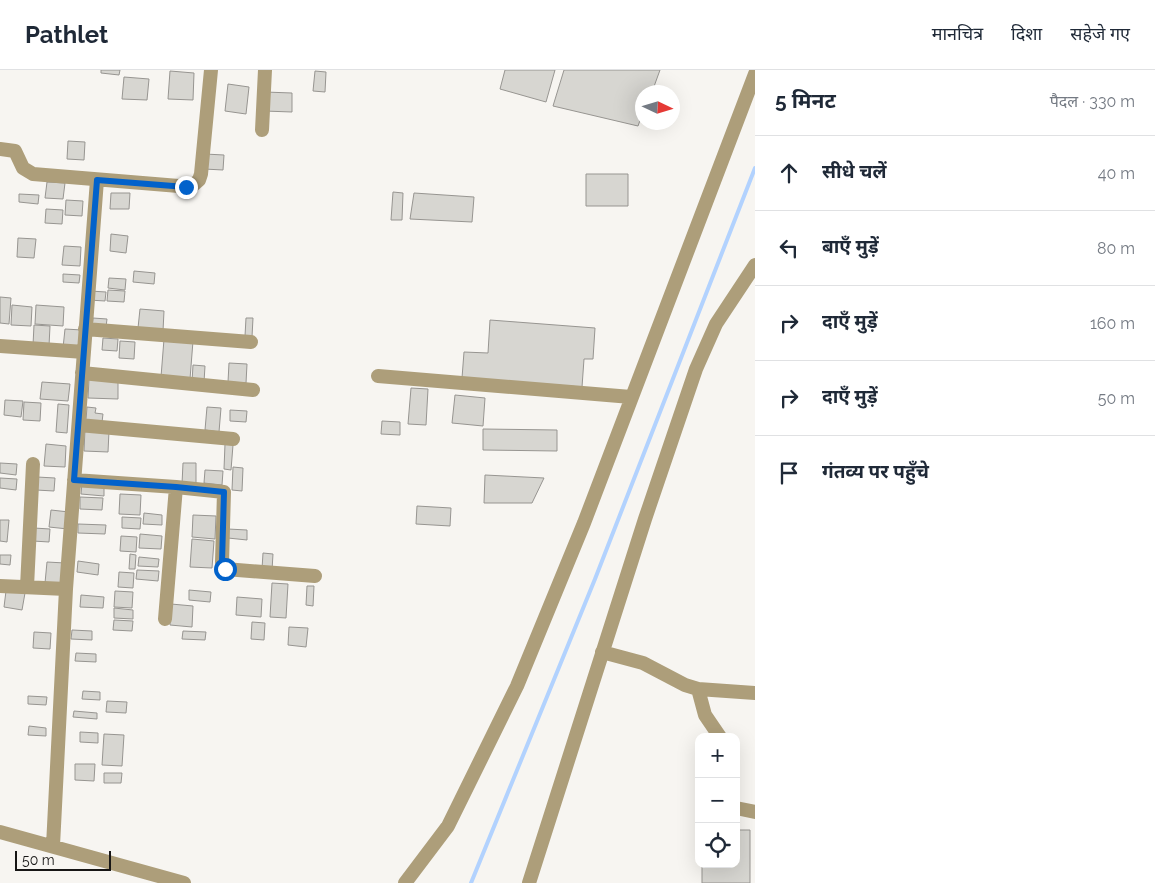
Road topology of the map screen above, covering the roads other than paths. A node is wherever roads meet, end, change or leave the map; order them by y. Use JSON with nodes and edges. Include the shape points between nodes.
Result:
{"nodes":[{"id":1,"x":211,"y":70,"type":"edge"},
{"id":2,"x":265,"y":70,"type":"edge"},
{"id":3,"x":754,"y":81,"type":"edge"},
{"id":4,"x":262,"y":130,"type":"dead end"},
{"id":5,"x":0,"y":149,"type":"edge"},
{"id":6,"x":97,"y":180,"type":"junction"},
{"id":7,"x":755,"y":265,"type":"edge"},
{"id":8,"x":85,"y":329,"type":"junction"},
{"id":9,"x":251,"y":342,"type":"dead end"},
{"id":10,"x":0,"y":346,"type":"edge"},
{"id":11,"x":84,"y":352,"type":"junction"},
{"id":12,"x":82,"y":373,"type":"junction"},
{"id":13,"x":378,"y":376,"type":"dead end"},
{"id":14,"x":253,"y":390,"type":"dead end"},
{"id":15,"x":631,"y":397,"type":"junction"},
{"id":16,"x":79,"y":425,"type":"junction"},
{"id":17,"x":233,"y":438,"type":"dead end"},
{"id":18,"x":33,"y":464,"type":"dead end"},
{"id":19,"x":74,"y":480,"type":"junction"},
{"id":20,"x":176,"y":487,"type":"junction"},
{"id":21,"x":315,"y":576,"type":"dead end"},
{"id":22,"x":0,"y":586,"type":"edge"},
{"id":23,"x":27,"y":588,"type":"junction"},
{"id":24,"x":66,"y":589,"type":"junction"},
{"id":25,"x":165,"y":619,"type":"dead end"},
{"id":26,"x":602,"y":652,"type":"junction"},
{"id":27,"x":698,"y":689,"type":"junction"},
{"id":28,"x":755,"y":693,"type":"edge"},
{"id":29,"x":717,"y":733,"type":"edge"},
{"id":30,"x":740,"y":809,"type":"edge"},
{"id":31,"x":755,"y":812,"type":"edge"},
{"id":32,"x":0,"y":832,"type":"edge"},
{"id":33,"x":53,"y":846,"type":"junction"},
{"id":34,"x":184,"y":883,"type":"edge"},
{"id":35,"x":405,"y":883,"type":"edge"},
{"id":36,"x":529,"y":883,"type":"edge"}],
"edges":[{"from":1,"to":6,"type":"street","via":[[199,180],[186,187]]},
{"from":2,"to":4,"type":"street"},
{"from":3,"to":15,"type":"street"},
{"from":5,"to":6,"type":"street","via":[[16,152],[28,173]]},
{"from":6,"to":8,"type":"street"},
{"from":7,"to":26,"type":"street","via":[[716,324],[696,369]]},
{"from":8,"to":9,"type":"street"},
{"from":8,"to":11,"type":"street"},
{"from":10,"to":11,"type":"street"},
{"from":11,"to":12,"type":"street"},
{"from":12,"to":14,"type":"street"},
{"from":12,"to":16,"type":"street"},
{"from":13,"to":15,"type":"street"},
{"from":15,"to":35,"type":"street","via":[[584,523],[517,686],[448,826]]},
{"from":16,"to":17,"type":"street"},
{"from":16,"to":19,"type":"street"},
{"from":18,"to":23,"type":"street"},
{"from":19,"to":20,"type":"street"},
{"from":19,"to":24,"type":"street"},
{"from":20,"to":21,"type":"street","via":[[225,494],[222,562],[225,569]]},
{"from":20,"to":25,"type":"street"},
{"from":22,"to":23,"type":"street"},
{"from":23,"to":24,"type":"street"},
{"from":24,"to":33,"type":"street"},
{"from":26,"to":27,"type":"street","via":[[643,662]]},
{"from":26,"to":36,"type":"street"},
{"from":27,"to":28,"type":"street"},
{"from":27,"to":29,"type":"street","via":[[705,715]]},
{"from":30,"to":31,"type":"street"},
{"from":32,"to":33,"type":"street"},
{"from":33,"to":34,"type":"street"}]}
